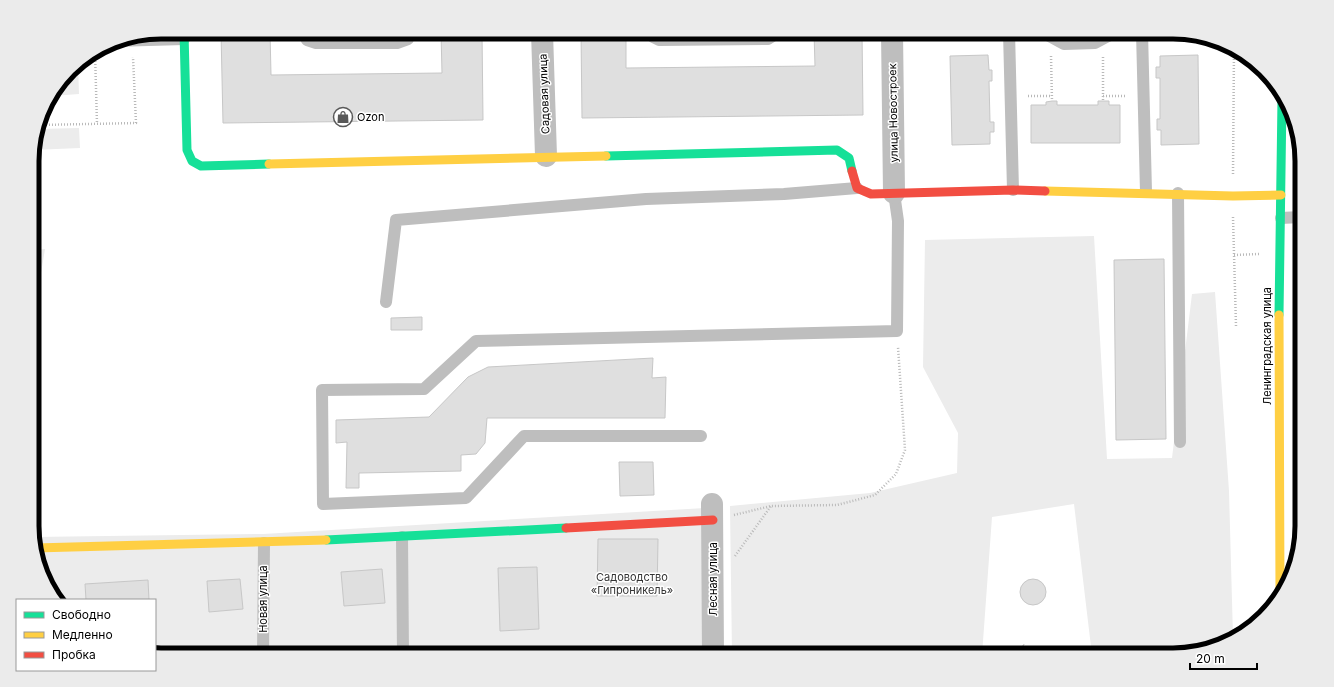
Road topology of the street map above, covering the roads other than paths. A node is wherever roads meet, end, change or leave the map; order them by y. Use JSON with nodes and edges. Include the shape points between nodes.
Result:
{"nodes":[{"id":1,"x":184,"y":39,"type":"edge"},
{"id":2,"x":306,"y":39,"type":"edge"},
{"id":3,"x":408,"y":39,"type":"edge"},
{"id":4,"x":542,"y":39,"type":"edge"},
{"id":5,"x":657,"y":39,"type":"edge"},
{"id":6,"x":768,"y":39,"type":"edge"},
{"id":7,"x":892,"y":39,"type":"edge"},
{"id":8,"x":1009,"y":39,"type":"edge"},
{"id":9,"x":1056,"y":39,"type":"edge"},
{"id":10,"x":1102,"y":39,"type":"edge"},
{"id":11,"x":1142,"y":39,"type":"edge"},
{"id":12,"x":1285,"y":112,"type":"edge"},
{"id":13,"x":546,"y":156,"type":"junction"},
{"id":14,"x":857,"y":188,"type":"junction"},
{"id":15,"x":1013,"y":190,"type":"junction"},
{"id":16,"x":1146,"y":192,"type":"junction"},
{"id":17,"x":894,"y":193,"type":"junction"},
{"id":18,"x":1178,"y":193,"type":"junction"},
{"id":19,"x":1281,"y":195,"type":"junction"},
{"id":20,"x":1295,"y":217,"type":"edge"},
{"id":21,"x":1281,"y":218,"type":"junction"},
{"id":22,"x":386,"y":302,"type":"dead end"},
{"id":23,"x":701,"y":436,"type":"dead end"},
{"id":24,"x":1180,"y":442,"type":"dead end"},
{"id":25,"x":712,"y":512,"type":"joint"},
{"id":26,"x":402,"y":538,"type":"junction"},
{"id":27,"x":264,"y":543,"type":"junction"},
{"id":28,"x":41,"y":548,"type":"edge"},
{"id":29,"x":1280,"y":584,"type":"edge"},
{"id":30,"x":263,"y":648,"type":"edge"},
{"id":31,"x":403,"y":648,"type":"edge"},
{"id":32,"x":713,"y":648,"type":"edge"}],
"edges":[{"from":1,"to":13,"type":"street","via":[[187,150],[192,161],[201,166]]},
{"from":2,"to":3,"type":"lane","via":[[316,43],[397,42]]},
{"from":4,"to":13,"type":"street","name":"Садовая улица"},
{"from":5,"to":6,"type":"lane"},
{"from":7,"to":17,"type":"street","name":"улица Новостроек"},
{"from":8,"to":15,"type":"lane"},
{"from":9,"to":10,"type":"lane","via":[[1064,44],[1095,43]]},
{"from":11,"to":16,"type":"lane"},
{"from":12,"to":19,"type":"street","name":"Ленинградская улица"},
{"from":13,"to":14,"type":"street","via":[[837,150],[849,158]]},
{"from":14,"to":17,"type":"street","via":[[871,194]]},
{"from":14,"to":22,"type":"lane","via":[[784,194],[646,198],[396,220]]},
{"from":15,"to":16,"type":"street"},
{"from":15,"to":17,"type":"street"},
{"from":16,"to":18,"type":"street"},
{"from":17,"to":23,"type":"lane","via":[[898,221],[897,331],[476,341],[424,389],[322,390],[323,504],[466,498],[524,436]]},
{"from":18,"to":19,"type":"street"},
{"from":18,"to":24,"type":"lane"},
{"from":19,"to":21,"type":"street","name":"Ленинградская улица"},
{"from":20,"to":21,"type":"lane"},
{"from":21,"to":29,"type":"street","name":"Ленинградская улица"},
{"from":25,"to":26,"type":"street"},
{"from":25,"to":32,"type":"street","name":"Лесная улица"},
{"from":26,"to":27,"type":"street"},
{"from":26,"to":31,"type":"lane"},
{"from":27,"to":28,"type":"street"},
{"from":27,"to":30,"type":"lane","name":"Новая улица"}]}
